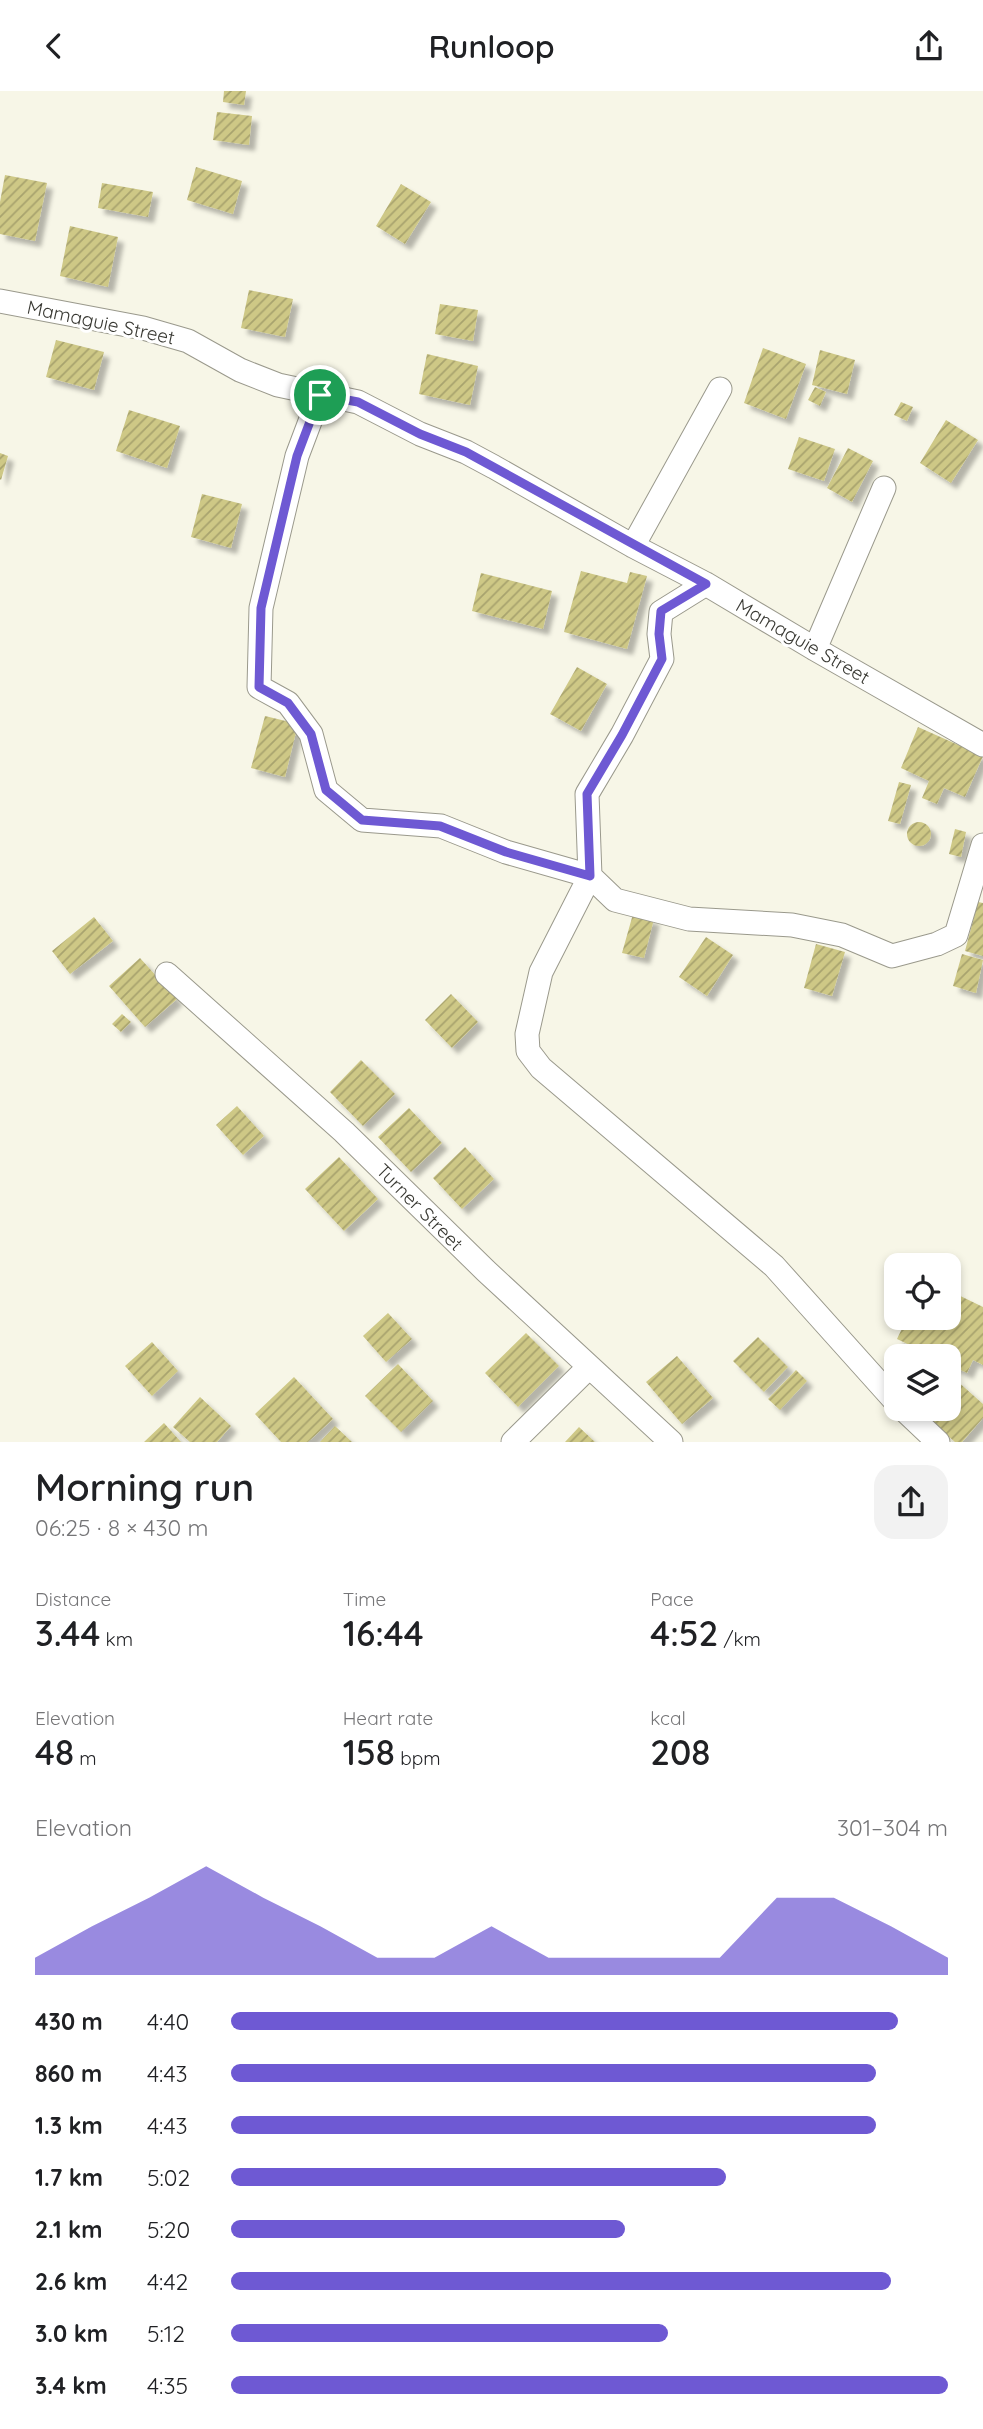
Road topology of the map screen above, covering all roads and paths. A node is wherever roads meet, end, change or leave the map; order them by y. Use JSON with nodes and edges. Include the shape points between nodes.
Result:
{"nodes":[{"id":1,"x":0,"y":301,"type":"edge"},
{"id":2,"x":720,"y":389,"type":"dead end"},
{"id":3,"x":320,"y":395,"type":"junction"},
{"id":4,"x":884,"y":488,"type":"dead end"},
{"id":5,"x":633,"y":546,"type":"junction"},
{"id":6,"x":706,"y":584,"type":"junction"},
{"id":7,"x":815,"y":649,"type":"junction"},
{"id":8,"x":983,"y":745,"type":"edge"},
{"id":9,"x":983,"y":845,"type":"edge"},
{"id":10,"x":590,"y":876,"type":"junction"},
{"id":11,"x":167,"y":974,"type":"dead end"},
{"id":12,"x":589,"y":1367,"type":"junction"},
{"id":13,"x":884,"y":1389,"type":"edge"},
{"id":14,"x":916,"y":1421,"type":"edge"},
{"id":15,"x":513,"y":1442,"type":"edge"},
{"id":16,"x":671,"y":1442,"type":"edge"},
{"id":17,"x":938,"y":1442,"type":"edge"}],
"edges":[{"from":1,"to":3,"type":"street","name":"Mamaguie Street","via":[[188,341],[240,370]]},
{"from":2,"to":5,"type":"street"},
{"from":3,"to":5,"type":"street","name":"Mamaguie Street","via":[[358,402],[466,452]]},
{"from":3,"to":10,"type":"street","via":[[297,456],[261,608],[259,687],[288,703],[311,734],[326,790],[362,820],[440,826],[506,852]]},
{"from":4,"to":7,"type":"street"},
{"from":5,"to":6,"type":"street","name":"Mamaguie Street"},
{"from":6,"to":7,"type":"street","name":"Mamaguie Street"},
{"from":6,"to":10,"type":"street","via":[[661,611],[662,659],[587,794]]},
{"from":7,"to":8,"type":"street","name":"Mamaguie Street"},
{"from":9,"to":10,"type":"street","via":[[956,935],[892,956],[842,935],[792,925],[689,919],[615,900]]},
{"from":10,"to":13,"type":"street","via":[[541,972],[527,1034],[528,1051],[541,1068],[774,1266]]},
{"from":11,"to":12,"type":"street","name":"Turner Street","via":[[344,1132]]},
{"from":12,"to":15,"type":"street"},
{"from":12,"to":16,"type":"street","name":"Turner Street"},
{"from":14,"to":17,"type":"street"}]}
